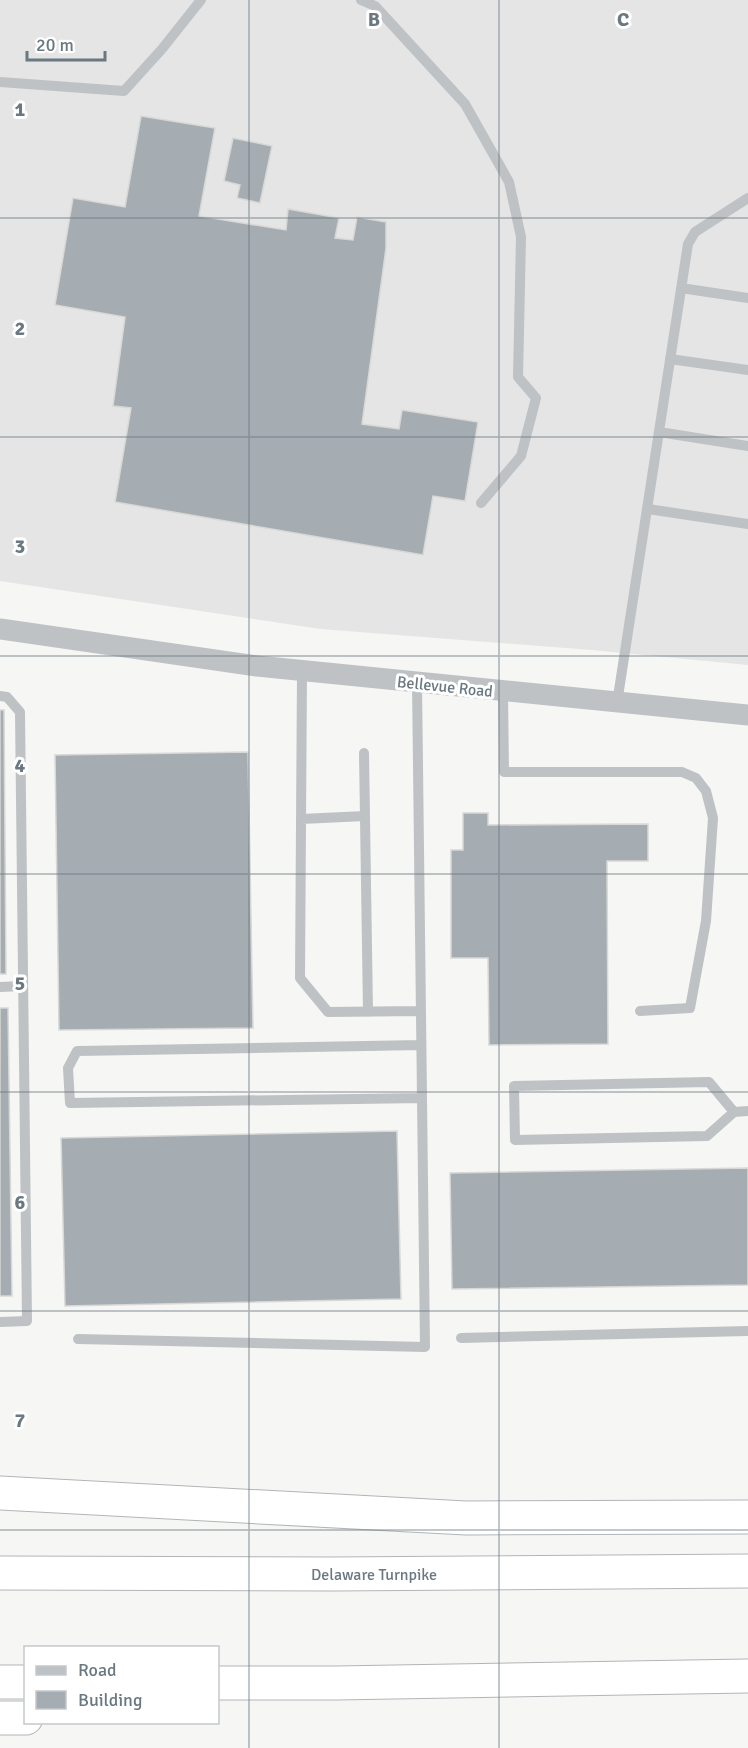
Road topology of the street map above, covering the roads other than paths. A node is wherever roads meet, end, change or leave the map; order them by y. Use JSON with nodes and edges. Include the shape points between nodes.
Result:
{"nodes":[{"id":1,"x":201,"y":0,"type":"edge"},
{"id":2,"x":361,"y":0,"type":"edge"},
{"id":3,"x":0,"y":82,"type":"edge"},
{"id":4,"x":748,"y":198,"type":"edge"},
{"id":5,"x":681,"y":288,"type":"junction"},
{"id":6,"x":748,"y":298,"type":"edge"},
{"id":7,"x":670,"y":358,"type":"junction"},
{"id":8,"x":748,"y":370,"type":"edge"},
{"id":9,"x":659,"y":432,"type":"junction"},
{"id":10,"x":748,"y":446,"type":"edge"},
{"id":11,"x":481,"y":503,"type":"dead end"},
{"id":12,"x":648,"y":509,"type":"junction"},
{"id":13,"x":748,"y":524,"type":"edge"},
{"id":14,"x":0,"y":629,"type":"edge"},
{"id":15,"x":302,"y":671,"type":"junction"},
{"id":16,"x":417,"y":683,"type":"junction"},
{"id":17,"x":503,"y":692,"type":"junction"},
{"id":18,"x":0,"y":696,"type":"edge"},
{"id":19,"x":617,"y":703,"type":"junction"},
{"id":20,"x":748,"y":715,"type":"edge"},
{"id":21,"x":364,"y":753,"type":"dead end"},
{"id":22,"x":365,"y":816,"type":"junction"},
{"id":23,"x":301,"y":819,"type":"junction"},
{"id":24,"x":23,"y":986,"type":"junction"},
{"id":25,"x":0,"y":987,"type":"edge"},
{"id":26,"x":421,"y":1011,"type":"junction"},
{"id":27,"x":639,"y":1011,"type":"dead end"},
{"id":28,"x":368,"y":1012,"type":"junction"},
{"id":29,"x":421,"y":1045,"type":"junction"},
{"id":30,"x":422,"y":1098,"type":"junction"},
{"id":31,"x":748,"y":1111,"type":"edge"},
{"id":32,"x":734,"y":1112,"type":"junction"},
{"id":33,"x":0,"y":1322,"type":"edge"},
{"id":34,"x":748,"y":1331,"type":"edge"},
{"id":35,"x":460,"y":1338,"type":"dead end"},
{"id":36,"x":78,"y":1340,"type":"dead end"},
{"id":37,"x":4,"y":1493,"type":"edge"},
{"id":38,"x":748,"y":1517,"type":"edge"},
{"id":39,"x":748,"y":1571,"type":"edge"},
{"id":40,"x":0,"y":1573,"type":"edge"},
{"id":41,"x":748,"y":1676,"type":"edge"},
{"id":42,"x":0,"y":1682,"type":"edge"},
{"id":43,"x":24,"y":1682,"type":"edge"},
{"id":44,"x":219,"y":1683,"type":"edge"},
{"id":45,"x":0,"y":1718,"type":"edge"},
{"id":46,"x":24,"y":1718,"type":"edge"}],
"edges":[{"from":1,"to":3,"type":"lane","via":[[124,91]]},
{"from":2,"to":11,"type":"lane","via":[[375,6],[465,104],[509,182],[521,237],[518,377],[536,398],[521,456]]},
{"from":4,"to":5,"type":"lane","via":[[696,232],[688,244]]},
{"from":5,"to":6,"type":"lane"},
{"from":5,"to":7,"type":"lane"},
{"from":7,"to":8,"type":"lane"},
{"from":7,"to":9,"type":"lane"},
{"from":9,"to":10,"type":"lane"},
{"from":9,"to":12,"type":"lane"},
{"from":12,"to":13,"type":"lane"},
{"from":12,"to":19,"type":"lane"},
{"from":14,"to":15,"type":"street","name":"Bellevue Road"},
{"from":15,"to":16,"type":"street","name":"Bellevue Road"},
{"from":15,"to":23,"type":"lane"},
{"from":16,"to":17,"type":"street","name":"Bellevue Road"},
{"from":16,"to":26,"type":"lane"},
{"from":17,"to":19,"type":"street","name":"Bellevue Road"},
{"from":17,"to":27,"type":"lane","via":[[504,772],[682,772],[696,778],[706,790],[713,818],[706,921],[690,1008]]},
{"from":18,"to":24,"type":"lane","via":[[8,697],[20,712]]},
{"from":19,"to":20,"type":"street","name":"Bellevue Road"},
{"from":21,"to":22,"type":"lane"},
{"from":22,"to":23,"type":"lane"},
{"from":22,"to":28,"type":"lane"},
{"from":23,"to":28,"type":"lane","via":[[300,978],[328,1012]]},
{"from":24,"to":25,"type":"lane"},
{"from":24,"to":33,"type":"lane","via":[[27,1321]]},
{"from":26,"to":28,"type":"lane"},
{"from":26,"to":29,"type":"lane"},
{"from":29,"to":30,"type":"lane"},
{"from":29,"to":30,"type":"lane","via":[[77,1051],[68,1068],[70,1103]]},
{"from":30,"to":36,"type":"lane","via":[[425,1347]]},
{"from":31,"to":32,"type":"lane"},
{"from":32,"to":32,"type":"lane","via":[[707,1136],[515,1140],[514,1086],[709,1082]]},
{"from":34,"to":35,"type":"lane"},
{"from":37,"to":38,"type":"highway","via":[[466,1518]]},
{"from":39,"to":40,"type":"highway","name":"Delaware Turnpike"},
{"from":41,"to":44,"type":"highway"},
{"from":42,"to":43,"type":"highway"},
{"from":45,"to":46,"type":"highway"}]}
